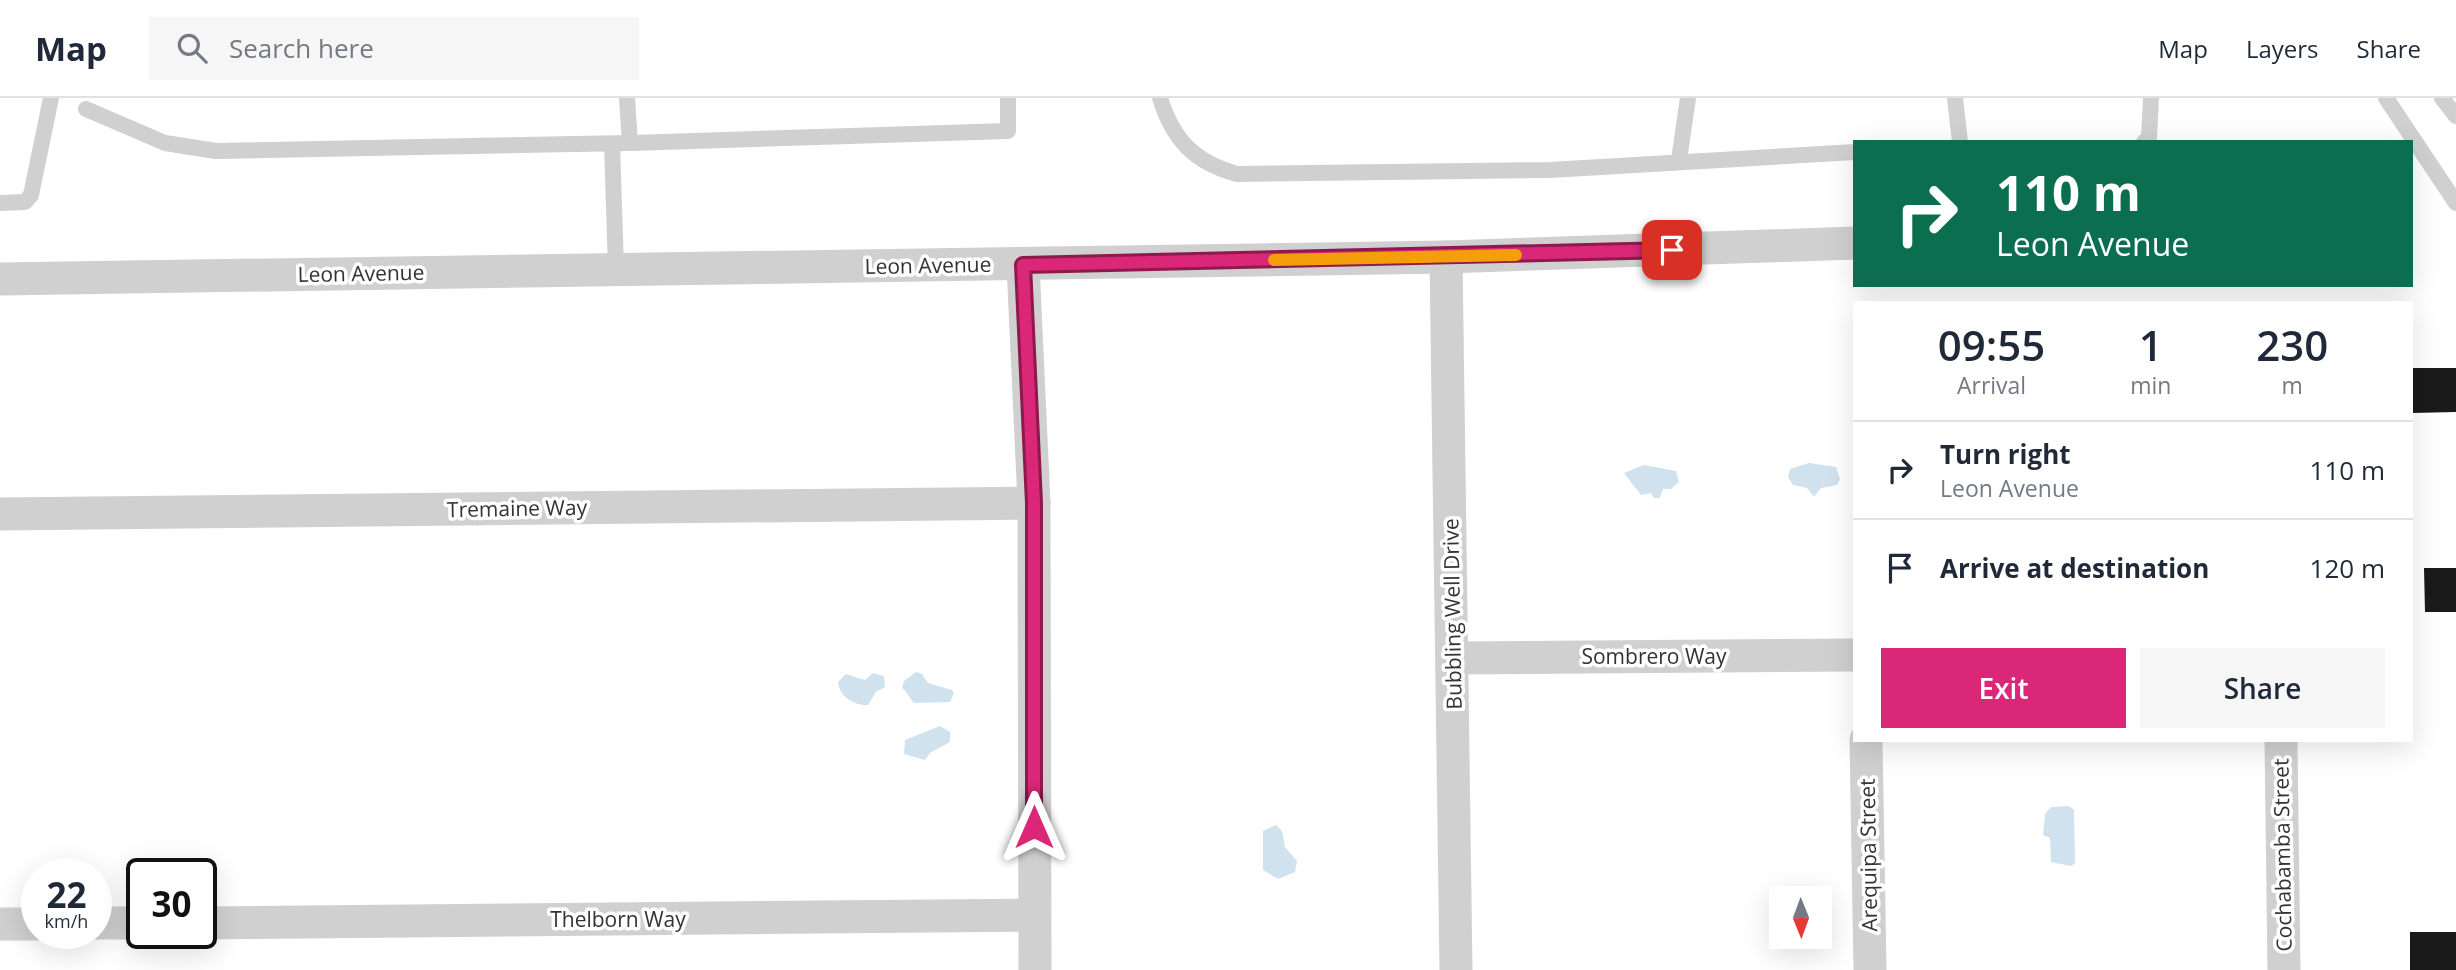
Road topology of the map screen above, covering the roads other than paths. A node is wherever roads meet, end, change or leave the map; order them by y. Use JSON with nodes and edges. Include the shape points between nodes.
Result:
{"nodes":[{"id":1,"x":51,"y":98,"type":"edge"},
{"id":2,"x":627,"y":98,"type":"edge"},
{"id":3,"x":1008,"y":98,"type":"edge"},
{"id":4,"x":1160,"y":98,"type":"edge"},
{"id":5,"x":1688,"y":98,"type":"edge"},
{"id":6,"x":1955,"y":98,"type":"edge"},
{"id":7,"x":2151,"y":98,"type":"edge"},
{"id":8,"x":2386,"y":98,"type":"edge"},
{"id":9,"x":2442,"y":98,"type":"edge"},
{"id":10,"x":86,"y":109,"type":"dead end"},
{"id":11,"x":2456,"y":116,"type":"edge"},
{"id":12,"x":1960,"y":140,"type":"edge"},
{"id":13,"x":2146,"y":140,"type":"edge"},
{"id":14,"x":630,"y":143,"type":"junction"},
{"id":15,"x":612,"y":144,"type":"junction"},
{"id":16,"x":1853,"y":152,"type":"edge"},
{"id":17,"x":1679,"y":160,"type":"junction"},
{"id":18,"x":0,"y":203,"type":"edge"},
{"id":19,"x":2456,"y":203,"type":"edge"},
{"id":20,"x":1853,"y":243,"type":"edge"},
{"id":21,"x":1446,"y":257,"type":"junction"},
{"id":22,"x":1023,"y":265,"type":"junction"},
{"id":23,"x":616,"y":269,"type":"junction"},
{"id":24,"x":0,"y":279,"type":"edge"},
{"id":25,"x":1034,"y":503,"type":"junction"},
{"id":26,"x":0,"y":514,"type":"edge"},
{"id":27,"x":1853,"y":655,"type":"edge"},
{"id":28,"x":1453,"y":658,"type":"junction"},
{"id":29,"x":1866,"y":742,"type":"edge"},
{"id":30,"x":2281,"y":742,"type":"edge"},
{"id":31,"x":1034,"y":915,"type":"junction"},
{"id":32,"x":217,"y":923,"type":"edge"},
{"id":33,"x":0,"y":924,"type":"edge"},
{"id":34,"x":21,"y":924,"type":"edge"},
{"id":35,"x":1035,"y":970,"type":"edge"},
{"id":36,"x":1456,"y":970,"type":"edge"},
{"id":37,"x":1870,"y":970,"type":"edge"},
{"id":38,"x":2284,"y":970,"type":"edge"}],
"edges":[{"from":1,"to":18,"type":"lane","via":[[32,195],[25,202]]},
{"from":2,"to":14,"type":"lane"},
{"from":3,"to":14,"type":"lane","via":[[1008,131]]},
{"from":4,"to":17,"type":"lane","via":[[1168,124],[1193,154],[1215,168],[1237,174],[1550,170]]},
{"from":5,"to":17,"type":"lane"},
{"from":6,"to":12,"type":"lane"},
{"from":7,"to":13,"type":"lane"},
{"from":8,"to":19,"type":"lane"},
{"from":9,"to":11,"type":"lane"},
{"from":10,"to":15,"type":"lane","via":[[165,143],[216,151]]},
{"from":14,"to":15,"type":"lane"},
{"from":15,"to":23,"type":"lane"},
{"from":16,"to":17,"type":"lane"},
{"from":20,"to":21,"type":"street","name":"Leon Avenue"},
{"from":21,"to":22,"type":"street","name":"Leon Avenue"},
{"from":21,"to":28,"type":"street","name":"Bubbling Well Drive"},
{"from":22,"to":23,"type":"street","name":"Leon Avenue"},
{"from":22,"to":25,"type":"street"},
{"from":23,"to":24,"type":"street","name":"Leon Avenue"},
{"from":25,"to":26,"type":"street","name":"Tremaine Way"},
{"from":25,"to":31,"type":"street"},
{"from":27,"to":28,"type":"street","name":"Sombrero Way"},
{"from":28,"to":36,"type":"street","name":"Bubbling Well Drive"},
{"from":29,"to":37,"type":"street","name":"Arequipa Street"},
{"from":30,"to":38,"type":"street","name":"Cochabamba Street"},
{"from":31,"to":32,"type":"street","name":"Thelborn Way"},
{"from":31,"to":35,"type":"street"},
{"from":33,"to":34,"type":"street"}]}
